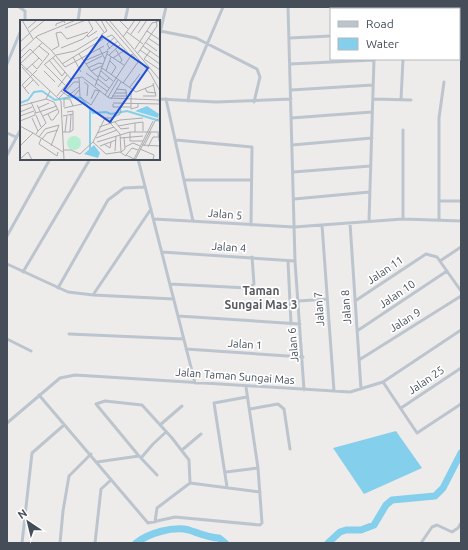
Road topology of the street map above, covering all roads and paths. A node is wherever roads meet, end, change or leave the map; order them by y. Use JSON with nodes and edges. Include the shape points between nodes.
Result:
{"nodes":[{"id":1,"x":19,"y":7,"type":"edge"},
{"id":2,"x":80,"y":7,"type":"edge"},
{"id":3,"x":128,"y":7,"type":"edge"},
{"id":4,"x":166,"y":7,"type":"edge"},
{"id":5,"x":223,"y":7,"type":"edge"},
{"id":6,"x":288,"y":7,"type":"edge"},
{"id":7,"x":25,"y":20,"type":"edge"},
{"id":8,"x":78,"y":20,"type":"edge"},
{"id":9,"x":125,"y":20,"type":"edge"},
{"id":10,"x":160,"y":30,"type":"joint"},
{"id":11,"x":20,"y":34,"type":"edge"},
{"id":12,"x":330,"y":36,"type":"edge"},
{"id":13,"x":289,"y":38,"type":"junction"},
{"id":14,"x":207,"y":44,"type":"junction"},
{"id":15,"x":357,"y":60,"type":"edge"},
{"id":16,"x":374,"y":60,"type":"edge"},
{"id":17,"x":403,"y":60,"type":"edge"},
{"id":18,"x":7,"y":64,"type":"edge"},
{"id":19,"x":290,"y":64,"type":"junction"},
{"id":20,"x":444,"y":82,"type":"dead end"},
{"id":21,"x":373,"y":85,"type":"junction"},
{"id":22,"x":291,"y":90,"type":"junction"},
{"id":23,"x":160,"y":99,"type":"edge"},
{"id":24,"x":166,"y":99,"type":"junction"},
{"id":25,"x":291,"y":99,"type":"junction"},
{"id":26,"x":373,"y":99,"type":"junction"},
{"id":27,"x":401,"y":100,"type":"junction"},
{"id":28,"x":411,"y":100,"type":"dead end"},
{"id":29,"x":188,"y":101,"type":"junction"},
{"id":30,"x":254,"y":102,"type":"junction"},
{"id":31,"x":372,"y":112,"type":"junction"},
{"id":32,"x":292,"y":118,"type":"junction"},
{"id":33,"x":403,"y":130,"type":"dead end"},
{"id":34,"x":20,"y":131,"type":"edge"},
{"id":35,"x":7,"y":132,"type":"edge"},
{"id":36,"x":16,"y":137,"type":"junction"},
{"id":37,"x":372,"y":138,"type":"junction"},
{"id":38,"x":176,"y":140,"type":"junction"},
{"id":39,"x":292,"y":145,"type":"junction"},
{"id":40,"x":7,"y":155,"type":"edge"},
{"id":41,"x":49,"y":160,"type":"edge"},
{"id":42,"x":89,"y":160,"type":"edge"},
{"id":43,"x":138,"y":160,"type":"edge"},
{"id":44,"x":371,"y":166,"type":"junction"},
{"id":45,"x":293,"y":172,"type":"junction"},
{"id":46,"x":185,"y":180,"type":"junction"},
{"id":47,"x":250,"y":180,"type":"junction"},
{"id":48,"x":145,"y":187,"type":"junction"},
{"id":49,"x":370,"y":192,"type":"junction"},
{"id":50,"x":294,"y":199,"type":"junction"},
{"id":51,"x":440,"y":200,"type":"junction"},
{"id":52,"x":461,"y":201,"type":"edge"},
{"id":53,"x":151,"y":209,"type":"junction"},
{"id":54,"x":154,"y":219,"type":"junction"},
{"id":55,"x":403,"y":220,"type":"junction"},
{"id":56,"x":439,"y":220,"type":"junction"},
{"id":57,"x":193,"y":221,"type":"junction"},
{"id":58,"x":369,"y":221,"type":"junction"},
{"id":59,"x":461,"y":221,"type":"edge"},
{"id":60,"x":350,"y":223,"type":"junction"},
{"id":61,"x":251,"y":225,"type":"junction"},
{"id":62,"x":322,"y":225,"type":"junction"},
{"id":63,"x":294,"y":227,"type":"junction"},
{"id":64,"x":7,"y":236,"type":"edge"},
{"id":65,"x":461,"y":247,"type":"edge"},
{"id":66,"x":162,"y":252,"type":"junction"},
{"id":67,"x":252,"y":257,"type":"junction"},
{"id":68,"x":295,"y":260,"type":"junction"},
{"id":69,"x":288,"y":261,"type":"junction"},
{"id":70,"x":440,"y":261,"type":"junction"},
{"id":71,"x":7,"y":264,"type":"edge"},
{"id":72,"x":447,"y":271,"type":"junction"},
{"id":73,"x":23,"y":272,"type":"junction"},
{"id":74,"x":170,"y":284,"type":"junction"},
{"id":75,"x":58,"y":288,"type":"junction"},
{"id":76,"x":461,"y":291,"type":"edge"},
{"id":77,"x":93,"y":296,"type":"junction"},
{"id":78,"x":461,"y":296,"type":"edge"},
{"id":79,"x":327,"y":299,"type":"junction"},
{"id":80,"x":174,"y":300,"type":"junction"},
{"id":81,"x":299,"y":301,"type":"junction"},
{"id":82,"x":355,"y":301,"type":"junction"},
{"id":83,"x":178,"y":316,"type":"junction"},
{"id":84,"x":291,"y":324,"type":"junction"},
{"id":85,"x":300,"y":324,"type":"junction"},
{"id":86,"x":461,"y":330,"type":"edge"},
{"id":87,"x":357,"y":332,"type":"junction"},
{"id":88,"x":69,"y":334,"type":"dead end"},
{"id":89,"x":7,"y":339,"type":"edge"},
{"id":90,"x":184,"y":339,"type":"junction"},
{"id":91,"x":186,"y":349,"type":"junction"},
{"id":92,"x":31,"y":351,"type":"dead end"},
{"id":93,"x":303,"y":357,"type":"junction"},
{"id":94,"x":359,"y":360,"type":"junction"},
{"id":95,"x":461,"y":368,"type":"edge"},
{"id":96,"x":383,"y":382,"type":"junction"},
{"id":97,"x":194,"y":383,"type":"junction"},
{"id":98,"x":246,"y":387,"type":"junction"},
{"id":99,"x":361,"y":389,"type":"junction"},
{"id":100,"x":304,"y":390,"type":"junction"},
{"id":101,"x":334,"y":391,"type":"junction"},
{"id":102,"x":39,"y":395,"type":"junction"},
{"id":103,"x":247,"y":396,"type":"junction"},
{"id":104,"x":461,"y":404,"type":"edge"},
{"id":105,"x":182,"y":406,"type":"dead end"},
{"id":106,"x":401,"y":408,"type":"junction"},
{"id":107,"x":250,"y":409,"type":"junction"},
{"id":108,"x":7,"y":423,"type":"edge"},
{"id":109,"x":64,"y":425,"type":"junction"},
{"id":110,"x":160,"y":425,"type":"junction"},
{"id":111,"x":166,"y":432,"type":"junction"},
{"id":112,"x":201,"y":434,"type":"dead end"},
{"id":113,"x":290,"y":449,"type":"dead end"},
{"id":114,"x":182,"y":450,"type":"junction"},
{"id":115,"x":91,"y":454,"type":"junction"},
{"id":116,"x":140,"y":457,"type":"junction"},
{"id":117,"x":97,"y":462,"type":"junction"},
{"id":118,"x":258,"y":468,"type":"junction"},
{"id":119,"x":226,"y":472,"type":"junction"},
{"id":120,"x":157,"y":475,"type":"dead end"},
{"id":121,"x":111,"y":480,"type":"junction"},
{"id":122,"x":190,"y":483,"type":"junction"},
{"id":123,"x":227,"y":487,"type":"junction"},
{"id":124,"x":260,"y":492,"type":"junction"},
{"id":125,"x":155,"y":522,"type":"junction"},
{"id":126,"x":461,"y":523,"type":"edge"},
{"id":127,"x":22,"y":543,"type":"edge"},
{"id":128,"x":60,"y":543,"type":"edge"},
{"id":129,"x":95,"y":543,"type":"edge"},
{"id":130,"x":420,"y":543,"type":"edge"}],
"edges":[{"from":1,"to":7,"type":"street","via":[[25,11]]},
{"from":2,"to":8,"type":"street"},
{"from":3,"to":9,"type":"street"},
{"from":4,"to":10,"type":"street"},
{"from":5,"to":14,"type":"street"},
{"from":6,"to":13,"type":"street","name":"Jalan 6"},
{"from":10,"to":14,"type":"street","via":[[196,38]]},
{"from":11,"to":18,"type":"street"},
{"from":12,"to":13,"type":"street"},
{"from":13,"to":19,"type":"street","name":"Jalan 6"},
{"from":14,"to":29,"type":"street","via":[[191,82]]},
{"from":14,"to":30,"type":"street","via":[[257,69],[260,77]]},
{"from":15,"to":19,"type":"street"},
{"from":16,"to":21,"type":"street"},
{"from":17,"to":27,"type":"street"},
{"from":19,"to":22,"type":"street","name":"Jalan 6"},
{"from":20,"to":51,"type":"street","via":[[439,118]]},
{"from":21,"to":22,"type":"street"},
{"from":21,"to":26,"type":"street"},
{"from":22,"to":25,"type":"street","name":"Jalan 6"},
{"from":23,"to":24,"type":"street"},
{"from":24,"to":29,"type":"street"},
{"from":24,"to":38,"type":"street"},
{"from":25,"to":30,"type":"street"},
{"from":25,"to":32,"type":"street","name":"Jalan 6"},
{"from":26,"to":27,"type":"street"},
{"from":26,"to":31,"type":"street"},
{"from":27,"to":28,"type":"street"},
{"from":29,"to":30,"type":"street"},
{"from":31,"to":32,"type":"street"},
{"from":31,"to":37,"type":"street"},
{"from":32,"to":39,"type":"street","name":"Jalan 6"},
{"from":33,"to":55,"type":"street"},
{"from":34,"to":36,"type":"street"},
{"from":35,"to":36,"type":"street"},
{"from":36,"to":40,"type":"street"},
{"from":37,"to":39,"type":"street"},
{"from":37,"to":44,"type":"street"},
{"from":38,"to":46,"type":"street"},
{"from":38,"to":47,"type":"street","via":[[252,148]]},
{"from":39,"to":45,"type":"street","name":"Jalan 6"},
{"from":41,"to":64,"type":"street"},
{"from":42,"to":73,"type":"street"},
{"from":43,"to":48,"type":"street"},
{"from":44,"to":45,"type":"street"},
{"from":44,"to":49,"type":"street"},
{"from":45,"to":50,"type":"street","name":"Jalan 6"},
{"from":46,"to":47,"type":"street"},
{"from":46,"to":57,"type":"street"},
{"from":47,"to":61,"type":"street"},
{"from":48,"to":53,"type":"street"},
{"from":48,"to":75,"type":"street","via":[[124,188],[108,200]]},
{"from":49,"to":50,"type":"street"},
{"from":49,"to":58,"type":"street"},
{"from":50,"to":63,"type":"street","name":"Jalan 6"},
{"from":51,"to":52,"type":"street"},
{"from":51,"to":56,"type":"street"},
{"from":53,"to":54,"type":"street"},
{"from":53,"to":77,"type":"street"},
{"from":54,"to":57,"type":"street","name":"Jalan 5"},
{"from":54,"to":66,"type":"street"},
{"from":55,"to":56,"type":"street","name":"Jalan 5"},
{"from":55,"to":58,"type":"street","name":"Jalan 5"},
{"from":56,"to":59,"type":"street","name":"Jalan 5"},
{"from":57,"to":61,"type":"street","name":"Jalan 5"},
{"from":58,"to":60,"type":"street","name":"Jalan 5"},
{"from":60,"to":62,"type":"street","name":"Jalan 5"},
{"from":60,"to":82,"type":"street","name":"Jalan 8"},
{"from":61,"to":63,"type":"street","name":"Jalan 5"},
{"from":62,"to":63,"type":"street","name":"Jalan 5"},
{"from":62,"to":79,"type":"street","name":"Jalan 7"},
{"from":63,"to":68,"type":"street","name":"Jalan 6"},
{"from":65,"to":70,"type":"street"},
{"from":66,"to":67,"type":"street","name":"Jalan 4"},
{"from":66,"to":74,"type":"street"},
{"from":67,"to":69,"type":"street","name":"Jalan 4"},
{"from":67,"to":74,"type":"street","via":[[254,284],[248,288]]},
{"from":68,"to":69,"type":"street","name":"Jalan 4"},
{"from":68,"to":81,"type":"street","name":"Jalan 6"},
{"from":69,"to":84,"type":"street"},
{"from":70,"to":72,"type":"street"},
{"from":70,"to":82,"type":"street","name":"Jalan 11","via":[[437,257],[426,254]]},
{"from":71,"to":73,"type":"street"},
{"from":72,"to":76,"type":"street"},
{"from":72,"to":87,"type":"street","name":"Jalan 10"},
{"from":73,"to":75,"type":"street"},
{"from":74,"to":80,"type":"street"},
{"from":75,"to":77,"type":"street"},
{"from":77,"to":80,"type":"street"},
{"from":78,"to":94,"type":"street","name":"Jalan 9"},
{"from":79,"to":81,"type":"street"},
{"from":79,"to":101,"type":"street","name":"Jalan 7"},
{"from":80,"to":83,"type":"street"},
{"from":81,"to":85,"type":"street","name":"Jalan 6"},
{"from":82,"to":87,"type":"street","name":"Jalan 8"},
{"from":83,"to":84,"type":"street"},
{"from":83,"to":90,"type":"street"},
{"from":84,"to":85,"type":"street"},
{"from":85,"to":93,"type":"street","name":"Jalan 6"},
{"from":86,"to":96,"type":"street","name":"Jalan Taman Sungai Mas"},
{"from":87,"to":94,"type":"street","name":"Jalan 8"},
{"from":88,"to":90,"type":"street"},
{"from":89,"to":92,"type":"street"},
{"from":90,"to":91,"type":"street"},
{"from":91,"to":93,"type":"street","name":"Jalan 1"},
{"from":91,"to":97,"type":"street"},
{"from":93,"to":100,"type":"street","name":"Jalan 6"},
{"from":94,"to":99,"type":"street","name":"Jalan 8"},
{"from":95,"to":106,"type":"street","name":"Jalan 25"},
{"from":96,"to":99,"type":"street","name":"Jalan Taman Sungai Mas"},
{"from":96,"to":106,"type":"street"},
{"from":97,"to":98,"type":"street","name":"Jalan Taman Sungai Mas"},
{"from":97,"to":102,"type":"street","name":"Jalan Taman Sungai Mas","via":[[75,375],[60,378]]},
{"from":98,"to":100,"type":"street","name":"Jalan Taman Sungai Mas"},
{"from":98,"to":103,"type":"street"},
{"from":99,"to":101,"type":"street","name":"Jalan Taman Sungai Mas","via":[[350,392]]},
{"from":100,"to":101,"type":"street","name":"Jalan Taman Sungai Mas"},
{"from":102,"to":108,"type":"street","name":"Jalan Taman Sungai Mas"},
{"from":102,"to":109,"type":"street"},
{"from":103,"to":107,"type":"street"},
{"from":103,"to":119,"type":"street","via":[[214,403]]},
{"from":104,"to":106,"type":"street","via":[[417,433]]},
{"from":105,"to":110,"type":"street"},
{"from":107,"to":113,"type":"street","via":[[278,404],[281,406],[284,409]]},
{"from":107,"to":118,"type":"street"},
{"from":109,"to":115,"type":"street"},
{"from":109,"to":127,"type":"street","via":[[32,453]]},
{"from":110,"to":111,"type":"street"},
{"from":110,"to":116,"type":"street","via":[[140,404],[105,401],[96,404]]},
{"from":111,"to":114,"type":"street"},
{"from":111,"to":116,"type":"street"},
{"from":112,"to":114,"type":"street"},
{"from":114,"to":122,"type":"street","via":[[189,460]]},
{"from":115,"to":117,"type":"street"},
{"from":115,"to":128,"type":"street","via":[[69,476]]},
{"from":116,"to":117,"type":"street"},
{"from":116,"to":120,"type":"street"},
{"from":117,"to":121,"type":"street"},
{"from":118,"to":119,"type":"street"},
{"from":118,"to":124,"type":"street"},
{"from":119,"to":123,"type":"street"},
{"from":121,"to":125,"type":"street","via":[[148,523]]},
{"from":121,"to":129,"type":"street","via":[[100,489]]},
{"from":122,"to":123,"type":"street"},
{"from":122,"to":125,"type":"street","via":[[158,508]]},
{"from":123,"to":124,"type":"street"},
{"from":124,"to":125,"type":"street","via":[[260,525],[175,517]]},
{"from":126,"to":130,"type":"street","via":[[452,532],[436,525]]}]}
